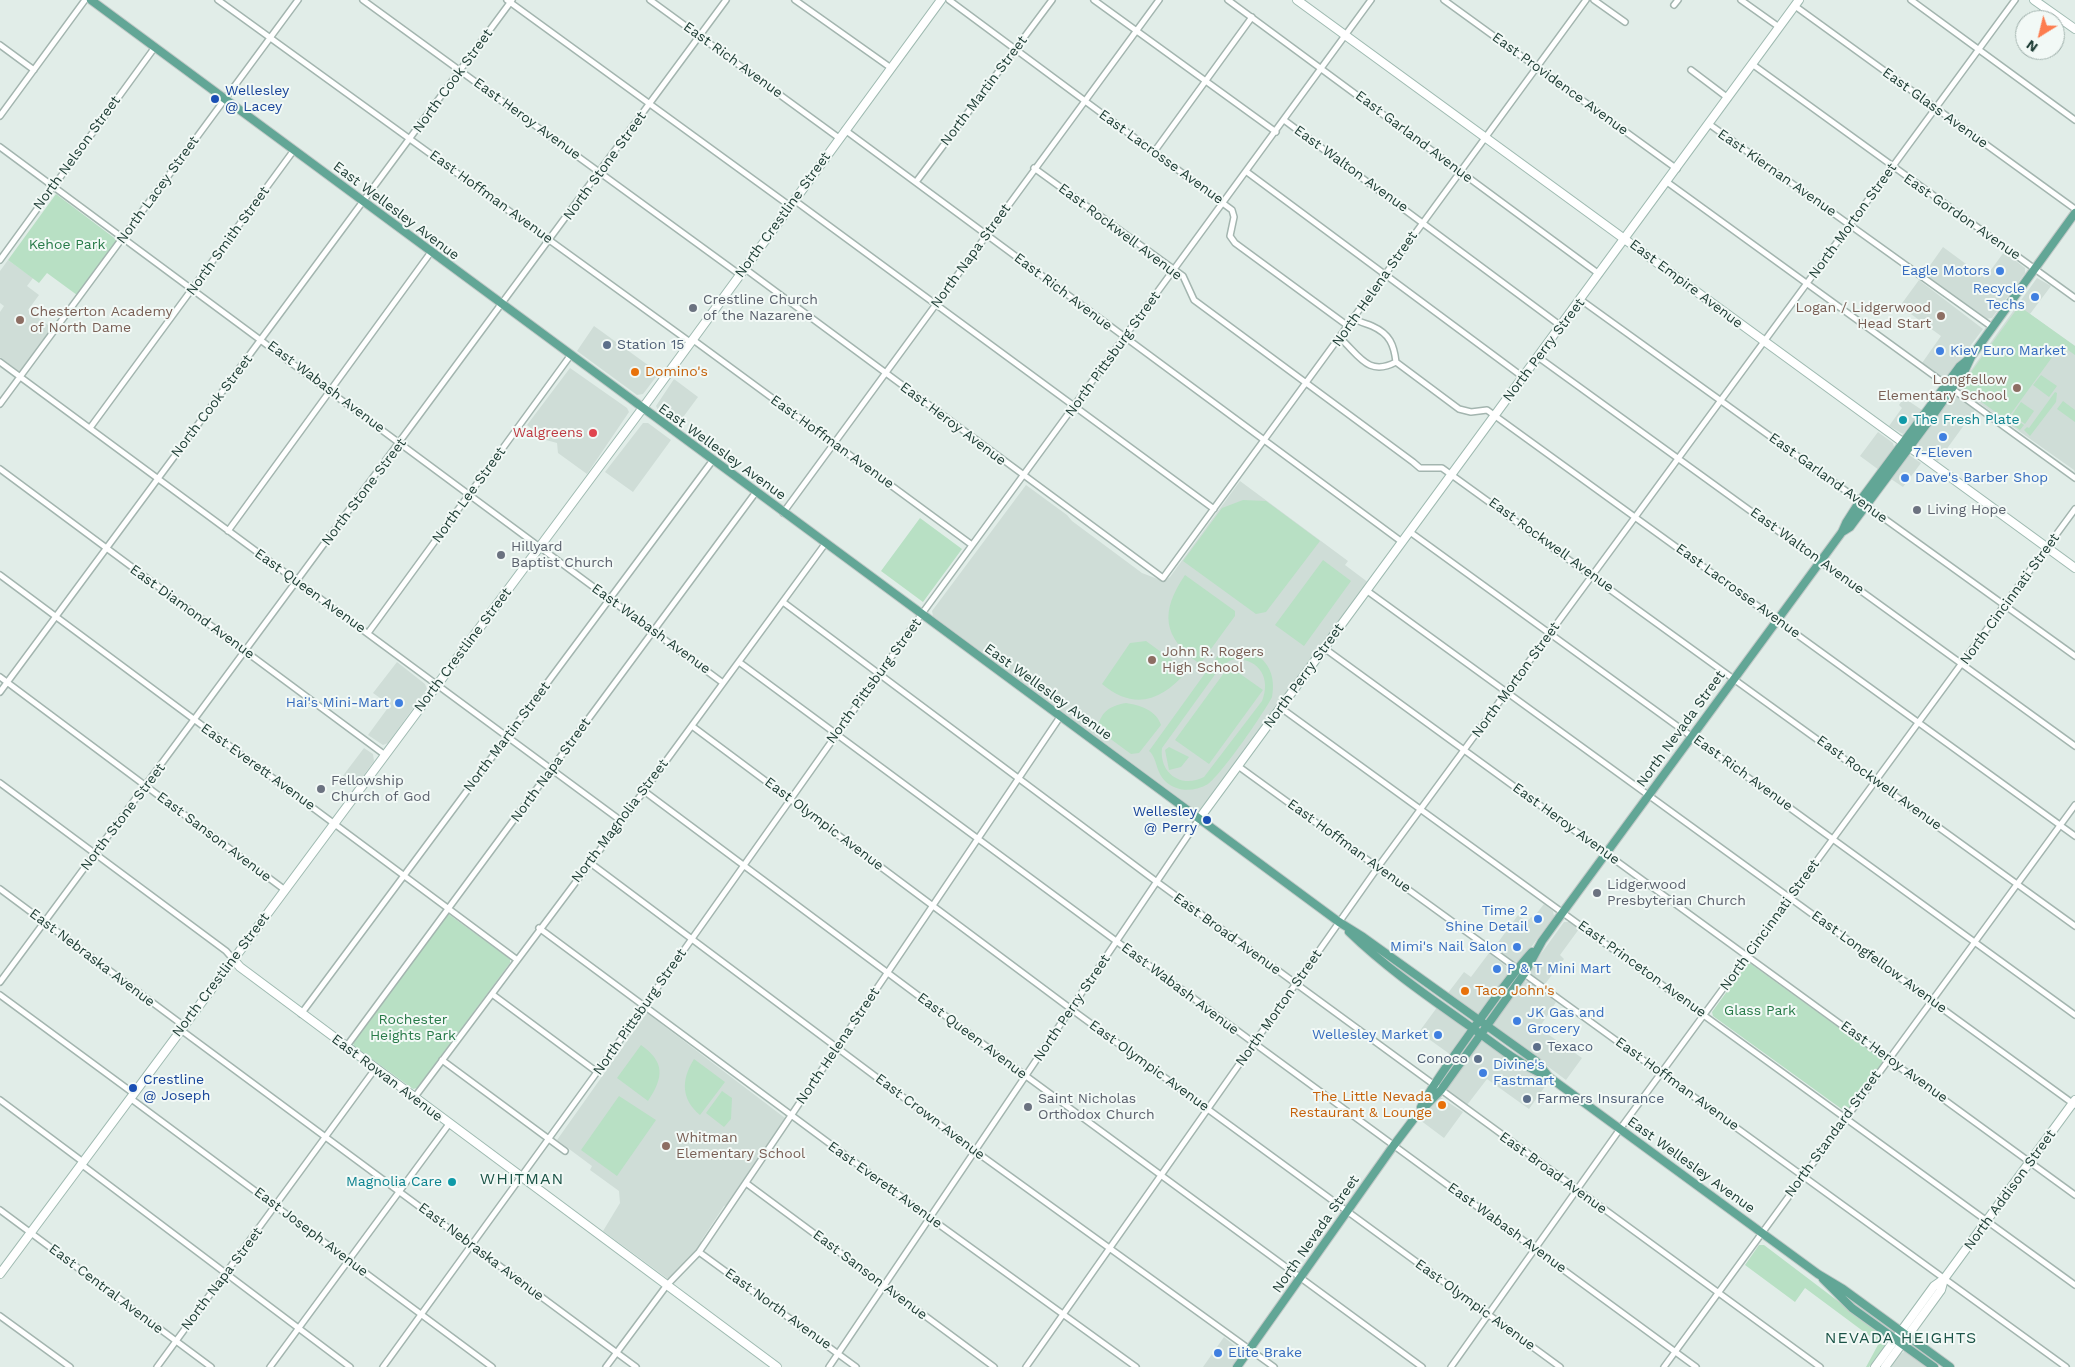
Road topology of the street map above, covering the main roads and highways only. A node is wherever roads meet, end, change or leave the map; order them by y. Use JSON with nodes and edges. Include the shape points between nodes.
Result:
{"nodes":[{"id":1,"x":91,"y":0,"type":"edge"},
{"id":2,"x":2075,"y":214,"type":"edge"},
{"id":3,"x":1949,"y":387,"type":"junction"},
{"id":4,"x":1863,"y":503,"type":"junction"},
{"id":5,"x":1339,"y":922,"type":"junction"},
{"id":6,"x":1521,"y":971,"type":"junction"},
{"id":7,"x":1479,"y":1020,"type":"junction"},
{"id":8,"x":1487,"y":1026,"type":"junction"},
{"id":9,"x":1474,"y":1029,"type":"junction"},
{"id":10,"x":1481,"y":1034,"type":"junction"},
{"id":11,"x":1549,"y":1077,"type":"junction"},
{"id":12,"x":1416,"y":1116,"type":"junction"},
{"id":13,"x":1818,"y":1274,"type":"junction"},
{"id":14,"x":1237,"y":1367,"type":"edge"},
{"id":15,"x":1934,"y":1367,"type":"edge"},
{"id":16,"x":1950,"y":1367,"type":"edge"}],
"edges":[{"from":1,"to":5,"type":"main road","name":"East Wellesley Avenue"},
{"from":2,"to":3,"type":"main road","name":"North Nevada Street","via":[[1971,357],[1960,366]]},
{"from":3,"to":4,"type":"main road","name":"North Nevada Street","via":[[1902,443]]},
{"from":3,"to":4,"type":"main road","name":"North Nevada Street","via":[[1910,448]]},
{"from":4,"to":6,"type":"main road","name":"North Nevada Street"},
{"from":5,"to":7,"type":"main road","name":"East Wellesley Avenue"},
{"from":5,"to":9,"type":"main road","name":"East Wellesley Avenue","via":[[1387,964]]},
{"from":6,"to":7,"type":"main road","name":"North Nevada Street"},
{"from":6,"to":8,"type":"main road","name":"North Nevada Street"},
{"from":7,"to":8,"type":"main road","name":"East Wellesley Avenue"},
{"from":7,"to":9,"type":"main road","name":"North Nevada Street"},
{"from":8,"to":10,"type":"main road","name":"North Nevada Street"},
{"from":8,"to":11,"type":"main road","name":"East Wellesley Avenue","via":[[1536,1061]]},
{"from":9,"to":10,"type":"main road","name":"East Wellesley Avenue"},
{"from":9,"to":12,"type":"main road","name":"North Nevada Street","via":[[1433,1085]]},
{"from":10,"to":11,"type":"main road","name":"East Wellesley Avenue","via":[[1529,1069]]},
{"from":10,"to":12,"type":"main road","name":"North Nevada Street","via":[[1441,1090]]},
{"from":11,"to":13,"type":"main road","name":"East Wellesley Avenue"},
{"from":12,"to":14,"type":"main road","name":"North Nevada Street"},
{"from":13,"to":15,"type":"main road","name":"East Wellesley Avenue","via":[[1838,1296]]},
{"from":13,"to":16,"type":"main road","name":"East Wellesley Avenue"}]}
